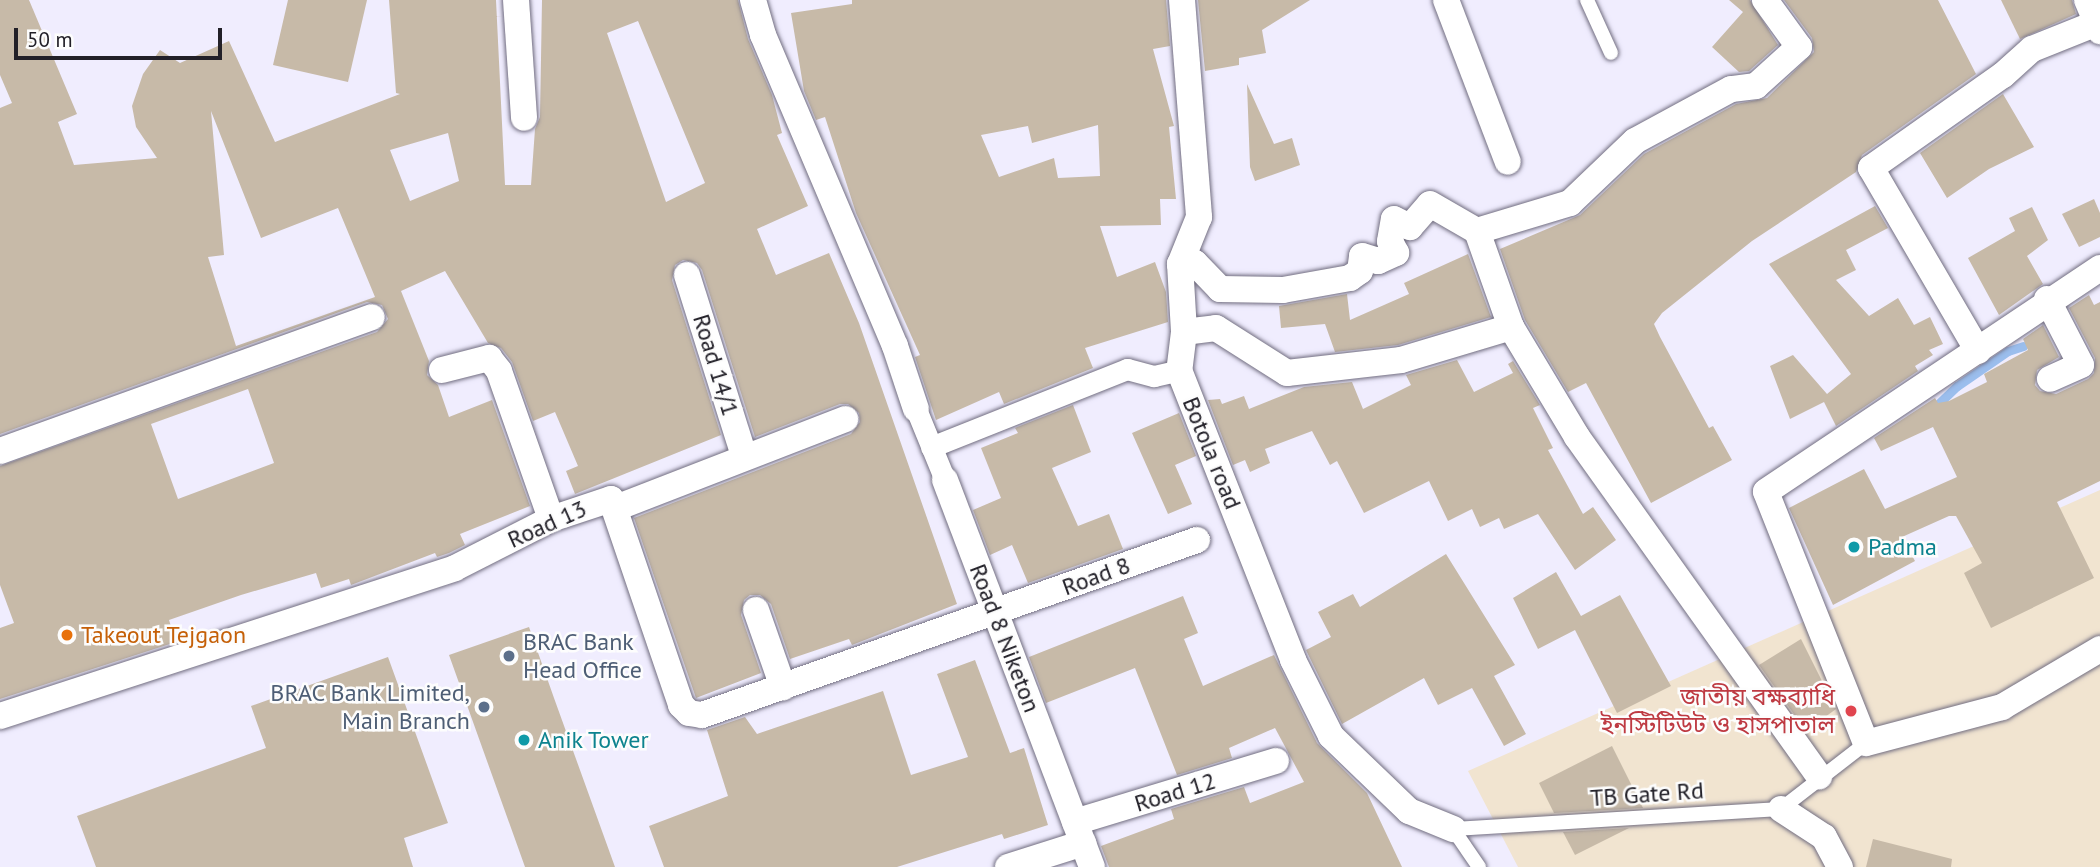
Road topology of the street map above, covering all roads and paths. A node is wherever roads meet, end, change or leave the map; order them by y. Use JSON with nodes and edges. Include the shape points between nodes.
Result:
{"nodes":[{"id":1,"x":516,"y":0,"type":"edge"},
{"id":2,"x":753,"y":0,"type":"edge"},
{"id":3,"x":1182,"y":0,"type":"edge"},
{"id":4,"x":1447,"y":0,"type":"edge"},
{"id":5,"x":1587,"y":0,"type":"edge"},
{"id":6,"x":1765,"y":0,"type":"edge"},
{"id":7,"x":2095,"y":18,"type":"edge"},
{"id":8,"x":1611,"y":53,"type":"dead end"},
{"id":9,"x":524,"y":118,"type":"dead end"},
{"id":10,"x":1508,"y":162,"type":"dead end"},
{"id":11,"x":1477,"y":231,"type":"junction"},
{"id":12,"x":1180,"y":264,"type":"junction"},
{"id":13,"x":2100,"y":268,"type":"edge"},
{"id":14,"x":687,"y":275,"type":"dead end"},
{"id":15,"x":2047,"y":299,"type":"junction"},
{"id":16,"x":372,"y":317,"type":"dead end"},
{"id":17,"x":1511,"y":327,"type":"junction"},
{"id":18,"x":1184,"y":332,"type":"junction"},
{"id":19,"x":1978,"y":351,"type":"junction"},
{"id":20,"x":442,"y":370,"type":"dead end"},
{"id":21,"x":1179,"y":370,"type":"junction"},
{"id":22,"x":2050,"y":379,"type":"dead end"},
{"id":23,"x":916,"y":409,"type":"joint"},
{"id":24,"x":845,"y":419,"type":"dead end"},
{"id":25,"x":931,"y":447,"type":"junction"},
{"id":26,"x":0,"y":451,"type":"edge"},
{"id":27,"x":744,"y":456,"type":"junction"},
{"id":28,"x":945,"y":480,"type":"joint"},
{"id":29,"x":616,"y":508,"type":"junction"},
{"id":30,"x":551,"y":520,"type":"junction"},
{"id":31,"x":1197,"y":540,"type":"dead end"},
{"id":32,"x":756,"y":610,"type":"dead end"},
{"id":33,"x":995,"y":612,"type":"junction"},
{"id":34,"x":2100,"y":649,"type":"edge"},
{"id":35,"x":783,"y":687,"type":"junction"},
{"id":36,"x":0,"y":716,"type":"edge"},
{"id":37,"x":1866,"y":743,"type":"junction"},
{"id":38,"x":1276,"y":761,"type":"dead end"},
{"id":39,"x":1819,"y":776,"type":"junction"},
{"id":40,"x":1781,"y":809,"type":"junction"},
{"id":41,"x":1454,"y":829,"type":"junction"},
{"id":42,"x":1084,"y":844,"type":"edge"},
{"id":43,"x":1008,"y":867,"type":"edge"},
{"id":44,"x":1479,"y":867,"type":"edge"},
{"id":45,"x":1840,"y":867,"type":"edge"}],
"edges":[{"from":1,"to":9,"type":"street"},
{"from":2,"to":23,"type":"street","via":[[763,35],[895,346]]},
{"from":3,"to":12,"type":"street","name":"Botola road","via":[[1199,217]]},
{"from":4,"to":10,"type":"street"},
{"from":5,"to":8,"type":"lane"},
{"from":6,"to":11,"type":"street","via":[[1799,47],[1756,86],[1731,89],[1635,141],[1570,203]]},
{"from":7,"to":19,"type":"street","via":[[2032,49],[2003,75],[1871,168]]},
{"from":11,"to":12,"type":"street","via":[[1430,204],[1410,227],[1394,219],[1390,241],[1396,253],[1378,261],[1362,256],[1360,271],[1350,278],[1283,290],[1220,289],[1195,264]]},
{"from":11,"to":17,"type":"street"},
{"from":12,"to":18,"type":"street","name":"Botola road"},
{"from":13,"to":15,"type":"street"},
{"from":14,"to":27,"type":"street","name":"Road 14/1"},
{"from":15,"to":19,"type":"street"},
{"from":15,"to":22,"type":"street","via":[[2081,365]]},
{"from":16,"to":26,"type":"street"},
{"from":17,"to":18,"type":"street","via":[[1401,359],[1287,373],[1216,328]]},
{"from":17,"to":39,"type":"street","via":[[1577,437]]},
{"from":18,"to":21,"type":"street","name":"Botola road"},
{"from":19,"to":37,"type":"street","via":[[1766,492]]},
{"from":20,"to":30,"type":"street","via":[[489,358],[499,370]]},
{"from":21,"to":25,"type":"street","via":[[1154,376],[1127,369]]},
{"from":21,"to":41,"type":"street","name":"Botola road","via":[[1293,660],[1331,736],[1409,811]]},
{"from":23,"to":25,"type":"street","name":"Road 8 Niketon"},
{"from":24,"to":27,"type":"street"},
{"from":25,"to":28,"type":"street","name":"Road 8 Niketon"},
{"from":27,"to":29,"type":"street"},
{"from":28,"to":33,"type":"street","name":"Road 8 Niketon"},
{"from":29,"to":30,"type":"street","name":"Road 13","via":[[611,499]]},
{"from":29,"to":35,"type":"street","name":"Road 13","via":[[681,705],[702,715]]},
{"from":30,"to":36,"type":"street","name":"Road 13","via":[[455,568]]},
{"from":31,"to":33,"type":"street","name":"Road 8"},
{"from":32,"to":35,"type":"street"},
{"from":33,"to":35,"type":"street","name":"Road 13"},
{"from":33,"to":42,"type":"street","name":"Road 8 Niketon"},
{"from":34,"to":37,"type":"street","via":[[2002,707]]},
{"from":37,"to":39,"type":"lane"},
{"from":38,"to":42,"type":"street","name":"Road 12"},
{"from":39,"to":40,"type":"lane"},
{"from":40,"to":41,"type":"lane","name":"TB Gate Rd"},
{"from":40,"to":45,"type":"street","via":[[1824,837]]},
{"from":41,"to":44,"type":"lane"},
{"from":42,"to":43,"type":"street","name":"Road 12"}]}
